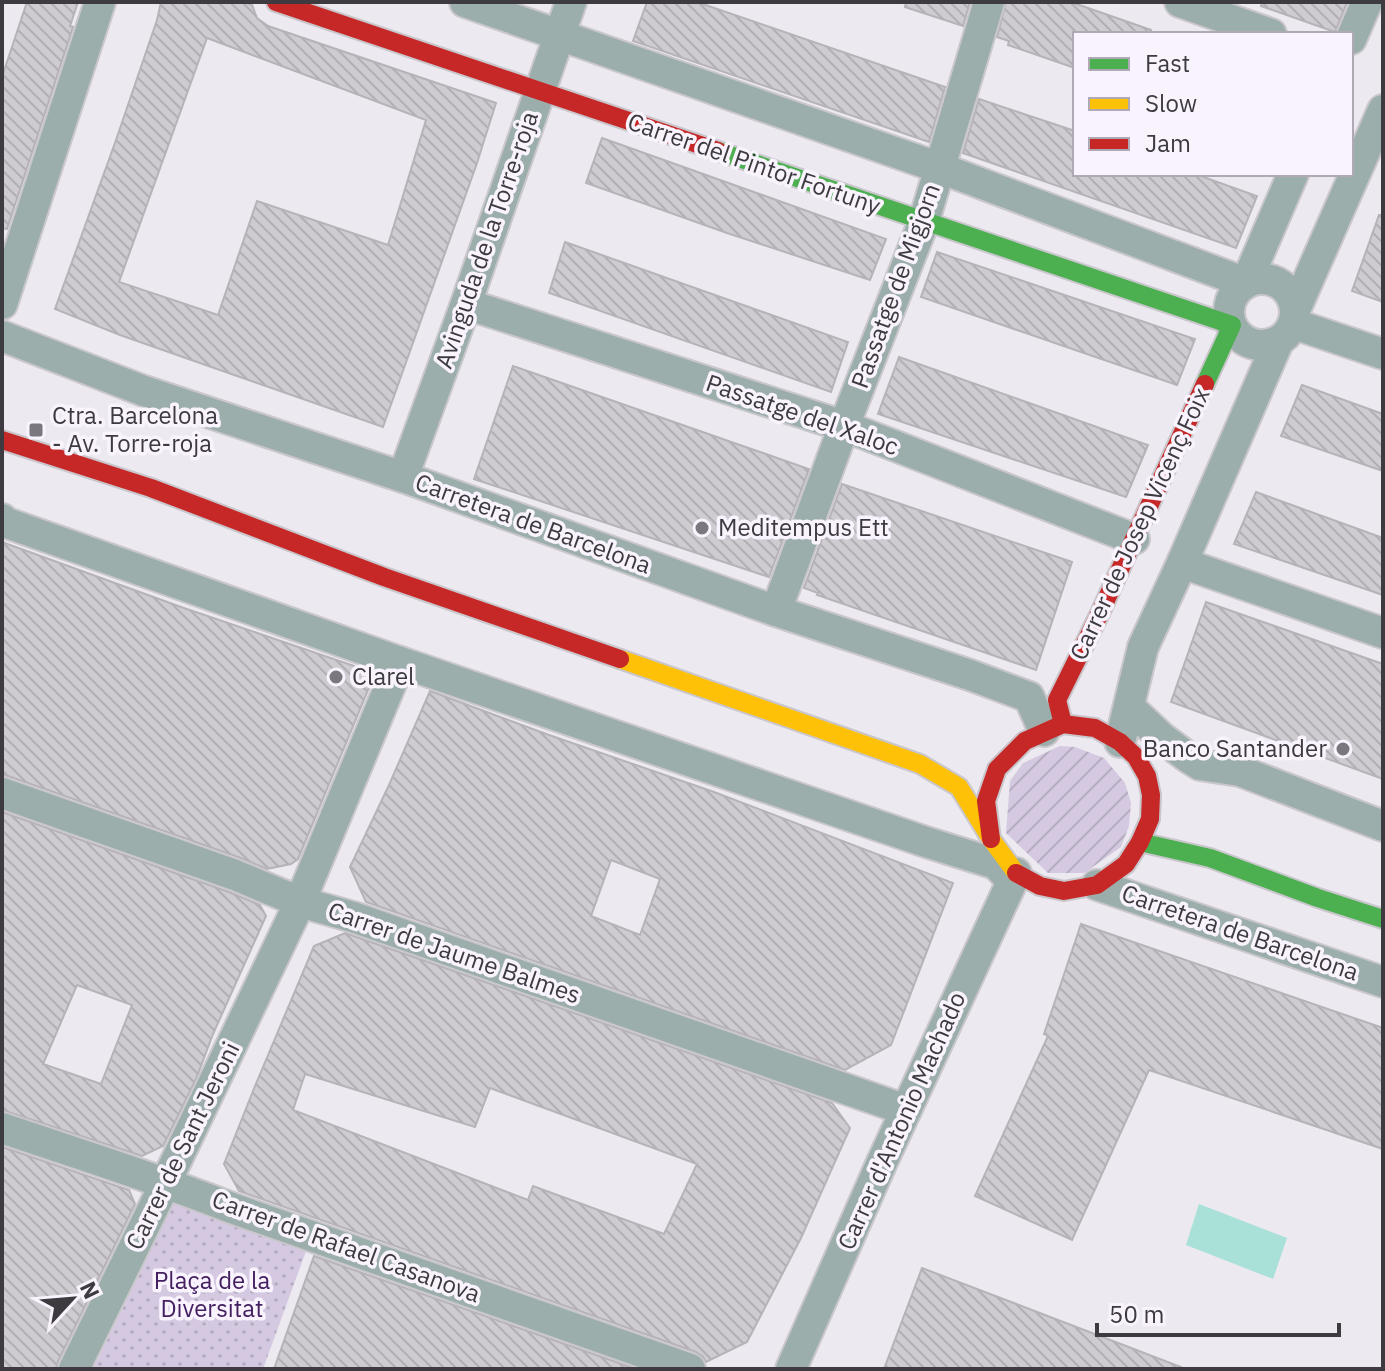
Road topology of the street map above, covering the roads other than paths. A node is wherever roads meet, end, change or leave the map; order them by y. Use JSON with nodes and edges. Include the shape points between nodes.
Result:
{"nodes":[{"id":1,"x":100,"y":2,"type":"edge"},
{"id":2,"x":276,"y":2,"type":"edge"},
{"id":3,"x":465,"y":2,"type":"edge"},
{"id":4,"x":571,"y":2,"type":"edge"},
{"id":5,"x":989,"y":2,"type":"edge"},
{"id":6,"x":1180,"y":2,"type":"edge"},
{"id":7,"x":1367,"y":2,"type":"edge"},
{"id":8,"x":1265,"y":32,"type":"edge"},
{"id":9,"x":1353,"y":34,"type":"edge"},
{"id":10,"x":560,"y":37,"type":"junction"},
{"id":11,"x":539,"y":91,"type":"junction"},
{"id":12,"x":1383,"y":110,"type":"edge"},
{"id":13,"x":940,"y":168,"type":"junction"},
{"id":14,"x":1292,"y":176,"type":"edge"},
{"id":15,"x":924,"y":221,"type":"junction"},
{"id":16,"x":1246,"y":283,"type":"junction"},
{"id":17,"x":2,"y":304,"type":"edge"},
{"id":18,"x":466,"y":304,"type":"junction"},
{"id":19,"x":1232,"y":325,"type":"junction"},
{"id":20,"x":1289,"y":325,"type":"junction"},
{"id":21,"x":2,"y":336,"type":"edge"},
{"id":22,"x":1383,"y":354,"type":"edge"},
{"id":23,"x":844,"y":426,"type":"junction"},
{"id":24,"x":2,"y":440,"type":"edge"},
{"id":25,"x":403,"y":477,"type":"junction"},
{"id":26,"x":2,"y":519,"type":"edge"},
{"id":27,"x":1134,"y":539,"type":"junction"},
{"id":28,"x":1182,"y":563,"type":"junction"},
{"id":29,"x":776,"y":611,"type":"junction"},
{"id":30,"x":1383,"y":633,"type":"edge"},
{"id":31,"x":395,"y":674,"type":"junction"},
{"id":32,"x":1129,"y":707,"type":"junction"},
{"id":33,"x":1044,"y":732,"type":"junction"},
{"id":34,"x":1120,"y":742,"type":"junction"},
{"id":35,"x":982,"y":755,"type":"dead end"},
{"id":36,"x":949,"y":760,"type":"dead end"},
{"id":37,"x":920,"y":764,"type":"junction"},
{"id":38,"x":2,"y":793,"type":"edge"},
{"id":39,"x":1383,"y":826,"type":"edge"},
{"id":40,"x":991,"y":839,"type":"junction"},
{"id":41,"x":1140,"y":842,"type":"junction"},
{"id":42,"x":1014,"y":877,"type":"junction"},
{"id":43,"x":1097,"y":885,"type":"junction"},
{"id":44,"x":295,"y":912,"type":"junction"},
{"id":45,"x":1383,"y":919,"type":"edge"},
{"id":46,"x":1383,"y":982,"type":"edge"},
{"id":47,"x":906,"y":1110,"type":"junction"},
{"id":48,"x":2,"y":1128,"type":"edge"},
{"id":49,"x":166,"y":1182,"type":"junction"},
{"id":50,"x":74,"y":1369,"type":"edge"},
{"id":51,"x":690,"y":1369,"type":"edge"},
{"id":52,"x":791,"y":1369,"type":"edge"}],
"edges":[{"from":1,"to":17,"type":"street"},
{"from":2,"to":11,"type":"street","name":"Carrer del Pintor Fortuny"},
{"from":3,"to":10,"type":"street"},
{"from":4,"to":10,"type":"street","name":"Avinguda de la Torre-roja"},
{"from":5,"to":13,"type":"street","name":"Passatge de Migjorn"},
{"from":6,"to":8,"type":"street"},
{"from":7,"to":9,"type":"street"},
{"from":10,"to":11,"type":"street","name":"Avinguda de la Torre-roja"},
{"from":10,"to":13,"type":"street"},
{"from":11,"to":15,"type":"street","name":"Carrer del Pintor Fortuny"},
{"from":11,"to":18,"type":"street","name":"Avinguda de la Torre-roja"},
{"from":12,"to":20,"type":"street","name":"Carrer de Josep Vicenç Foix"},
{"from":13,"to":15,"type":"street","name":"Passatge de Migjorn"},
{"from":13,"to":16,"type":"street"},
{"from":14,"to":16,"type":"street"},
{"from":15,"to":19,"type":"street","name":"Carrer del Pintor Fortuny"},
{"from":15,"to":23,"type":"street","name":"Passatge de Migjorn"},
{"from":16,"to":19,"type":"street","via":[[1233,297]]},
{"from":16,"to":20,"type":"street","via":[[1263,279],[1280,285],[1292,298]]},
{"from":18,"to":23,"type":"street","name":"Passatge del Xaloc"},
{"from":18,"to":25,"type":"street","name":"Avinguda de la Torre-roja"},
{"from":19,"to":20,"type":"street","via":[[1250,343],[1267,346]]},
{"from":19,"to":27,"type":"street","name":"Carrer de Josep Vicenç Foix"},
{"from":20,"to":22,"type":"street"},
{"from":20,"to":28,"type":"street","name":"Carrer de Josep Vicenç Foix"},
{"from":21,"to":25,"type":"street","name":"Carretera de Barcelona","via":[[144,391]]},
{"from":23,"to":27,"type":"street","name":"Passatge del Xaloc"},
{"from":23,"to":29,"type":"street","name":"Passatge de Migjorn"},
{"from":24,"to":37,"type":"street","via":[[151,488],[348,564]]},
{"from":25,"to":29,"type":"street","name":"Carretera de Barcelona"},
{"from":26,"to":31,"type":"street"},
{"from":27,"to":33,"type":"street","name":"Carrer de Josep Vicenç Foix"},
{"from":28,"to":30,"type":"street"},
{"from":28,"to":32,"type":"street","name":"Carrer de Josep Vicenç Foix","via":[[1143,647]]},
{"from":29,"to":33,"type":"street","name":"Carretera de Barcelona","via":[[1029,697]]},
{"from":31,"to":42,"type":"street","via":[[996,864]]},
{"from":31,"to":44,"type":"street","name":"Carrer de Sant Jeroni"},
{"from":32,"to":34,"type":"street","name":"Carrer de Josep Vicenç Foix"},
{"from":32,"to":39,"type":"street","via":[[1200,765],[1240,771]]},
{"from":33,"to":34,"type":"street","via":[[1095,728]]},
{"from":33,"to":35,"type":"street"},
{"from":33,"to":40,"type":"street","via":[[997,769],[986,801]]},
{"from":34,"to":41,"type":"street","via":[[1136,757],[1151,795],[1150,819]]},
{"from":36,"to":37,"type":"street"},
{"from":37,"to":40,"type":"street","via":[[959,787]]},
{"from":38,"to":44,"type":"street","name":"Carrer de Jaume Balmes","via":[[235,875]]},
{"from":40,"to":42,"type":"street"},
{"from":41,"to":43,"type":"street","via":[[1126,864]]},
{"from":41,"to":45,"type":"street","via":[[1210,858]]},
{"from":42,"to":43,"type":"street","via":[[1064,891]]},
{"from":42,"to":47,"type":"street","name":"Carrer d'Antonio Machado"},
{"from":43,"to":46,"type":"street","name":"Carretera de Barcelona"},
{"from":44,"to":47,"type":"street","name":"Carrer de Jaume Balmes","via":[[353,917]]},
{"from":44,"to":49,"type":"street","name":"Carrer de Sant Jeroni"},
{"from":47,"to":52,"type":"street","name":"Carrer d'Antonio Machado"},
{"from":48,"to":49,"type":"street","name":"Carrer de Rafael Casanova"},
{"from":49,"to":50,"type":"street","name":"Carrer de Sant Jeroni"},
{"from":49,"to":51,"type":"street","name":"Carrer de Rafael Casanova"}]}
